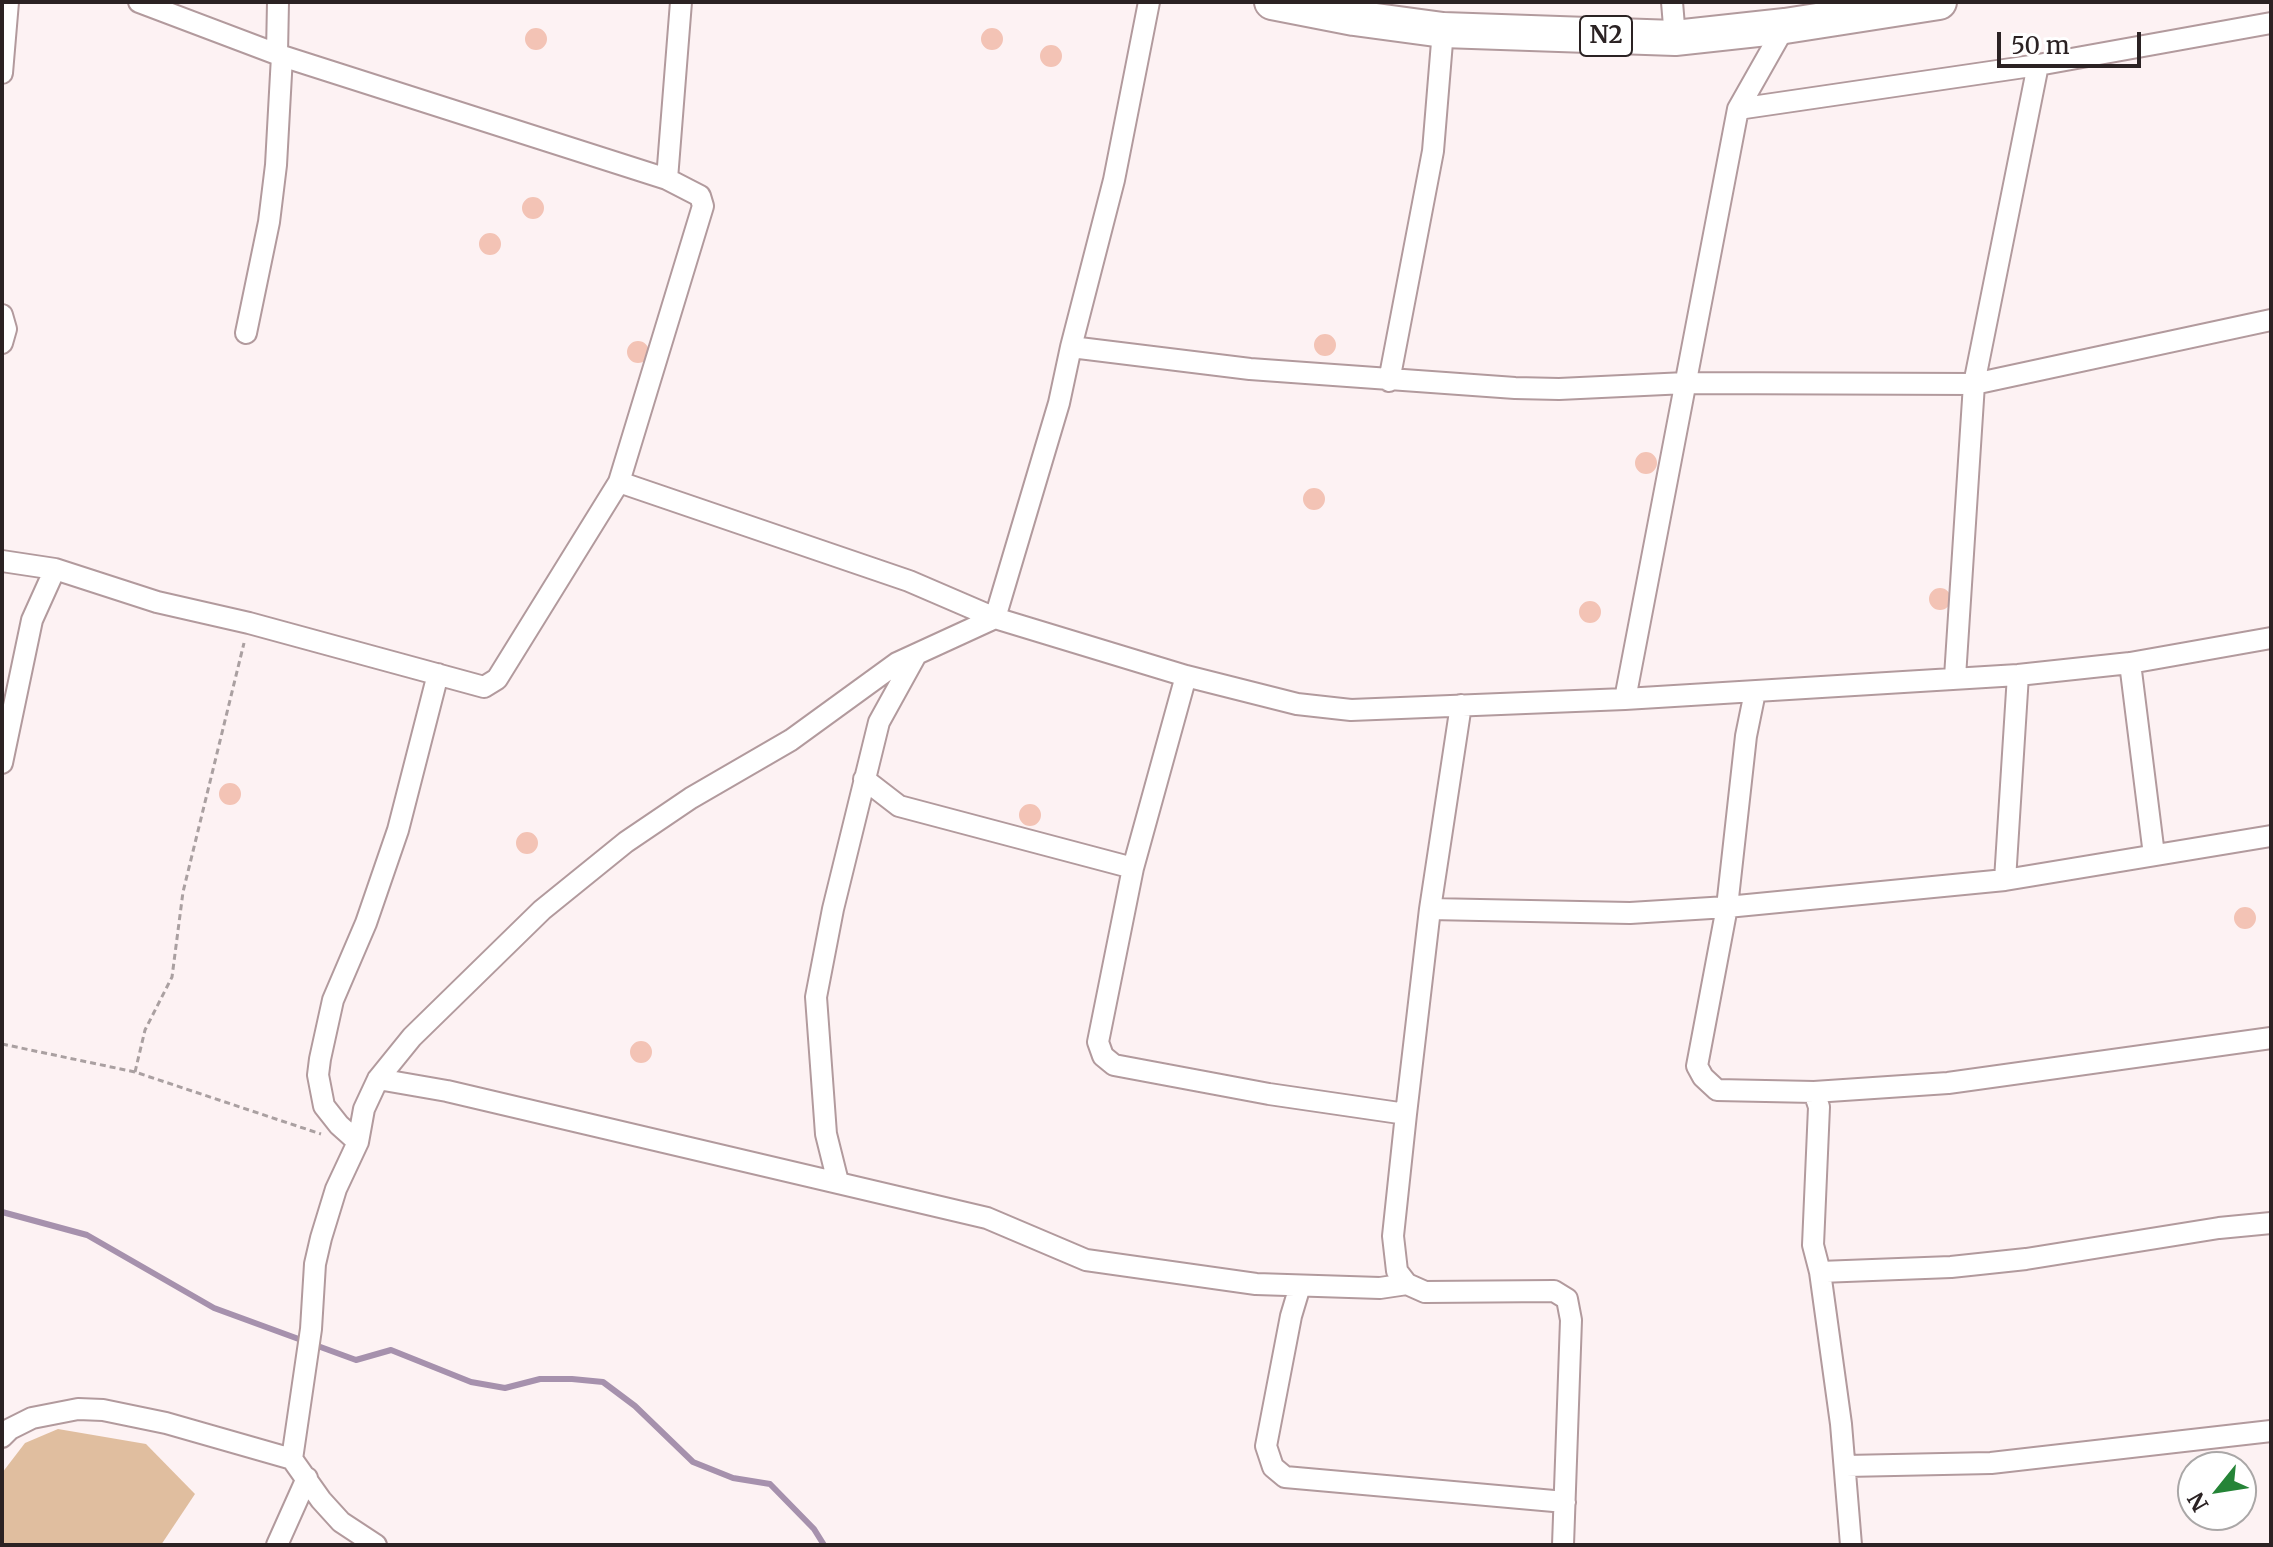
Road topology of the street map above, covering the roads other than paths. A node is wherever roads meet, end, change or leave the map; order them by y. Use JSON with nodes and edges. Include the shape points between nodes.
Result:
{"nodes":[{"id":1,"x":8,"y":2,"type":"edge"},
{"id":2,"x":139,"y":2,"type":"edge"},
{"id":3,"x":278,"y":2,"type":"edge"},
{"id":4,"x":681,"y":2,"type":"edge"},
{"id":5,"x":1149,"y":2,"type":"edge"},
{"id":6,"x":1272,"y":2,"type":"edge"},
{"id":7,"x":1672,"y":2,"type":"edge"},
{"id":8,"x":1939,"y":2,"type":"edge"},
{"id":9,"x":2271,"y":23,"type":"edge"},
{"id":10,"x":1785,"y":26,"type":"junction"},
{"id":11,"x":1443,"y":30,"type":"junction"},
{"id":12,"x":1675,"y":38,"type":"junction"},
{"id":13,"x":280,"y":55,"type":"junction"},
{"id":14,"x":2038,"y":65,"type":"junction"},
{"id":15,"x":2,"y":73,"type":"edge"},
{"id":16,"x":1738,"y":109,"type":"junction"},
{"id":17,"x":667,"y":179,"type":"junction"},
{"id":18,"x":2,"y":315,"type":"edge"},
{"id":19,"x":2271,"y":320,"type":"edge"},
{"id":20,"x":246,"y":333,"type":"dead end"},
{"id":21,"x":2,"y":343,"type":"edge"},
{"id":22,"x":1071,"y":347,"type":"junction"},
{"id":23,"x":1389,"y":381,"type":"junction"},
{"id":24,"x":1686,"y":383,"type":"junction"},
{"id":25,"x":1974,"y":384,"type":"junction"},
{"id":26,"x":619,"y":482,"type":"junction"},
{"id":27,"x":2,"y":561,"type":"edge"},
{"id":28,"x":55,"y":569,"type":"junction"},
{"id":29,"x":995,"y":618,"type":"junction"},
{"id":30,"x":2271,"y":638,"type":"edge"},
{"id":31,"x":916,"y":655,"type":"junction"},
{"id":32,"x":2130,"y":663,"type":"junction"},
{"id":33,"x":438,"y":674,"type":"junction"},
{"id":34,"x":2018,"y":675,"type":"junction"},
{"id":35,"x":1186,"y":676,"type":"junction"},
{"id":36,"x":1955,"y":677,"type":"junction"},
{"id":37,"x":1755,"y":692,"type":"junction"},
{"id":38,"x":1625,"y":699,"type":"junction"},
{"id":39,"x":1461,"y":705,"type":"junction"},
{"id":40,"x":2,"y":763,"type":"edge"},
{"id":41,"x":864,"y":779,"type":"junction"},
{"id":42,"x":2271,"y":836,"type":"edge"},
{"id":43,"x":2154,"y":855,"type":"junction"},
{"id":44,"x":1133,"y":868,"type":"junction"},
{"id":45,"x":2005,"y":880,"type":"junction"},
{"id":46,"x":1727,"y":907,"type":"junction"},
{"id":47,"x":1430,"y":909,"type":"junction"},
{"id":48,"x":2271,"y":1038,"type":"edge"},
{"id":49,"x":378,"y":1079,"type":"junction"},
{"id":50,"x":1814,"y":1092,"type":"junction"},
{"id":51,"x":1406,"y":1114,"type":"junction"},
{"id":52,"x":358,"y":1142,"type":"junction"},
{"id":53,"x":838,"y":1182,"type":"junction"},
{"id":54,"x":2271,"y":1223,"type":"edge"},
{"id":55,"x":1820,"y":1272,"type":"junction"},
{"id":56,"x":1407,"y":1284,"type":"junction"},
{"id":57,"x":1300,"y":1286,"type":"junction"},
{"id":58,"x":2271,"y":1431,"type":"edge"},
{"id":59,"x":2,"y":1437,"type":"edge"},
{"id":60,"x":292,"y":1459,"type":"junction"},
{"id":61,"x":1846,"y":1466,"type":"junction"},
{"id":62,"x":307,"y":1478,"type":"junction"},
{"id":63,"x":1565,"y":1502,"type":"junction"},
{"id":64,"x":277,"y":1545,"type":"edge"},
{"id":65,"x":376,"y":1545,"type":"edge"},
{"id":66,"x":1563,"y":1545,"type":"edge"},
{"id":67,"x":1851,"y":1545,"type":"edge"}],
"edges":[{"from":1,"to":15,"type":"street"},
{"from":2,"to":13,"type":"street"},
{"from":3,"to":13,"type":"street"},
{"from":4,"to":17,"type":"street"},
{"from":5,"to":22,"type":"street","via":[[1114,180]]},
{"from":6,"to":11,"type":"highway","number":"N2"},
{"from":7,"to":12,"type":"street"},
{"from":8,"to":10,"type":"highway","number":"N2"},
{"from":9,"to":14,"type":"street"},
{"from":10,"to":12,"type":"highway","number":"N2"},
{"from":10,"to":16,"type":"street"},
{"from":11,"to":12,"type":"highway","number":"N2"},
{"from":11,"to":23,"type":"street","via":[[1433,151]]},
{"from":13,"to":17,"type":"street"},
{"from":13,"to":20,"type":"street","via":[[276,165]]},
{"from":14,"to":16,"type":"street"},
{"from":14,"to":25,"type":"street"},
{"from":16,"to":24,"type":"street"},
{"from":17,"to":26,"type":"street","via":[[700,196],[703,206]]},
{"from":18,"to":21,"type":"street"},
{"from":19,"to":25,"type":"street"},
{"from":22,"to":23,"type":"street"},
{"from":22,"to":29,"type":"street"},
{"from":23,"to":24,"type":"street","via":[[1559,389]]},
{"from":24,"to":25,"type":"street"},
{"from":24,"to":38,"type":"street"},
{"from":25,"to":36,"type":"street"},
{"from":26,"to":29,"type":"street","via":[[909,581]]},
{"from":26,"to":33,"type":"street","via":[[497,679],[484,687]]},
{"from":27,"to":28,"type":"street"},
{"from":28,"to":33,"type":"street","via":[[157,602]]},
{"from":28,"to":40,"type":"street","via":[[32,620]]},
{"from":29,"to":31,"type":"street"},
{"from":29,"to":35,"type":"street"},
{"from":30,"to":32,"type":"street"},
{"from":31,"to":41,"type":"street","via":[[879,722]]},
{"from":31,"to":49,"type":"street","via":[[626,842],[531,921],[412,1037]]},
{"from":32,"to":34,"type":"street"},
{"from":32,"to":43,"type":"street"},
{"from":33,"to":52,"type":"street","via":[[398,830],[333,1000],[320,1059],[324,1106]]},
{"from":34,"to":36,"type":"street"},
{"from":34,"to":45,"type":"street"},
{"from":35,"to":39,"type":"street","via":[[1337,709]]},
{"from":35,"to":44,"type":"street"},
{"from":36,"to":37,"type":"street"},
{"from":37,"to":38,"type":"street"},
{"from":37,"to":46,"type":"street"},
{"from":38,"to":39,"type":"street"},
{"from":39,"to":47,"type":"street"},
{"from":41,"to":44,"type":"street","via":[[899,806]]},
{"from":41,"to":53,"type":"street","via":[[816,997],[826,1134]]},
{"from":42,"to":43,"type":"street"},
{"from":43,"to":45,"type":"street"},
{"from":44,"to":51,"type":"street","via":[[1098,1042],[1103,1056],[1114,1065]]},
{"from":45,"to":46,"type":"street"},
{"from":46,"to":47,"type":"street","via":[[1630,913]]},
{"from":46,"to":50,"type":"street","via":[[1697,1066],[1717,1090]]},
{"from":47,"to":51,"type":"street"},
{"from":48,"to":50,"type":"street","via":[[1948,1083]]},
{"from":49,"to":52,"type":"street","via":[[364,1109]]},
{"from":49,"to":53,"type":"street"},
{"from":50,"to":55,"type":"street","via":[[1819,1107],[1813,1245]]},
{"from":51,"to":56,"type":"street","via":[[1393,1236],[1397,1271]]},
{"from":52,"to":60,"type":"street","via":[[336,1189],[315,1264]]},
{"from":53,"to":57,"type":"street","via":[[987,1218],[1086,1260]]},
{"from":54,"to":55,"type":"street","via":[[2026,1259]]},
{"from":55,"to":61,"type":"street"},
{"from":56,"to":57,"type":"street"},
{"from":56,"to":63,"type":"street","via":[[1425,1292],[1554,1291],[1567,1299],[1571,1320]]},
{"from":57,"to":63,"type":"street","via":[[1266,1446],[1273,1467],[1285,1477]]},
{"from":58,"to":61,"type":"street","via":[[1991,1463]]},
{"from":59,"to":60,"type":"street","via":[[21,1423],[55,1412],[103,1410]]},
{"from":60,"to":62,"type":"street"},
{"from":61,"to":67,"type":"street"},
{"from":62,"to":64,"type":"street"},
{"from":62,"to":65,"type":"street","via":[[341,1522]]},
{"from":63,"to":66,"type":"street"}]}
